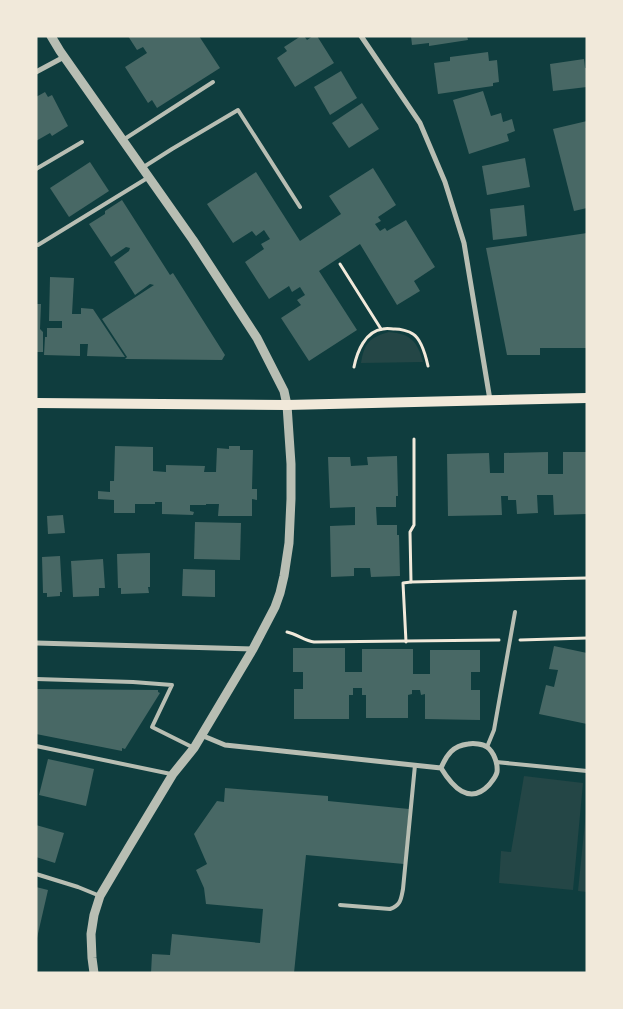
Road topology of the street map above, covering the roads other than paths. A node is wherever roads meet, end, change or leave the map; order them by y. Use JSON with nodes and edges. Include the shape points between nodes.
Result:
{"nodes":[{"id":1,"x":52,"y":36,"type":"edge"},
{"id":2,"x":361,"y":36,"type":"edge"},
{"id":3,"x":64,"y":57,"type":"junction"},
{"id":4,"x":36,"y":72,"type":"edge"},
{"id":5,"x":213,"y":82,"type":"dead end"},
{"id":6,"x":123,"y":140,"type":"junction"},
{"id":7,"x":82,"y":142,"type":"dead end"},
{"id":8,"x":36,"y":168,"type":"edge"},
{"id":9,"x":142,"y":168,"type":"junction"},
{"id":10,"x":149,"y":178,"type":"junction"},
{"id":11,"x":300,"y":207,"type":"dead end"},
{"id":12,"x":38,"y":245,"type":"dead end"},
{"id":13,"x":587,"y":398,"type":"edge"},
{"id":14,"x":490,"y":400,"type":"junction"},
{"id":15,"x":36,"y":403,"type":"edge"},
{"id":16,"x":287,"y":405,"type":"junction"},
{"id":17,"x":515,"y":612,"type":"dead end"},
{"id":18,"x":36,"y":643,"type":"edge"},
{"id":19,"x":253,"y":648,"type":"junction"},
{"id":20,"x":36,"y":679,"type":"edge"},
{"id":21,"x":201,"y":735,"type":"junction"},
{"id":22,"x":36,"y":746,"type":"edge"},
{"id":23,"x":487,"y":747,"type":"junction"},
{"id":24,"x":194,"y":748,"type":"junction"},
{"id":25,"x":496,"y":762,"type":"junction"},
{"id":26,"x":415,"y":765,"type":"junction"},
{"id":27,"x":441,"y":768,"type":"junction"},
{"id":28,"x":587,"y":772,"type":"edge"},
{"id":29,"x":173,"y":774,"type":"junction"},
{"id":30,"x":36,"y":874,"type":"edge"},
{"id":31,"x":100,"y":896,"type":"junction"},
{"id":32,"x":340,"y":905,"type":"dead end"},
{"id":33,"x":94,"y":973,"type":"edge"}],
"edges":[{"from":1,"to":3,"type":"street"},
{"from":2,"to":14,"type":"street","via":[[420,123],[445,182],[464,243]]},
{"from":3,"to":4,"type":"street"},
{"from":3,"to":6,"type":"street"},
{"from":5,"to":6,"type":"lane"},
{"from":6,"to":9,"type":"street"},
{"from":7,"to":8,"type":"lane"},
{"from":9,"to":10,"type":"street"},
{"from":9,"to":11,"type":"lane","via":[[238,110]]},
{"from":10,"to":12,"type":"lane"},
{"from":10,"to":16,"type":"street","via":[[258,338],[284,391]]},
{"from":13,"to":14,"type":"main road"},
{"from":14,"to":16,"type":"main road"},
{"from":15,"to":16,"type":"main road"},
{"from":16,"to":19,"type":"street","via":[[291,499],[286,568],[280,593]]},
{"from":17,"to":23,"type":"lane","via":[[494,730]]},
{"from":18,"to":19,"type":"street"},
{"from":19,"to":21,"type":"street"},
{"from":20,"to":24,"type":"lane","via":[[172,685],[152,727]]},
{"from":21,"to":24,"type":"street"},
{"from":21,"to":26,"type":"street","via":[[225,745]]},
{"from":22,"to":29,"type":"lane"},
{"from":23,"to":25,"type":"street"},
{"from":23,"to":27,"type":"street","via":[[474,743],[460,745],[447,754]]},
{"from":24,"to":29,"type":"street"},
{"from":25,"to":27,"type":"street","via":[[497,772],[493,781],[477,793],[455,788]]},
{"from":25,"to":28,"type":"lane"},
{"from":26,"to":27,"type":"street"},
{"from":26,"to":32,"type":"lane","via":[[401,902],[390,910]]},
{"from":29,"to":31,"type":"street"},
{"from":30,"to":31,"type":"lane"},
{"from":31,"to":33,"type":"street","via":[[91,934]]}]}
